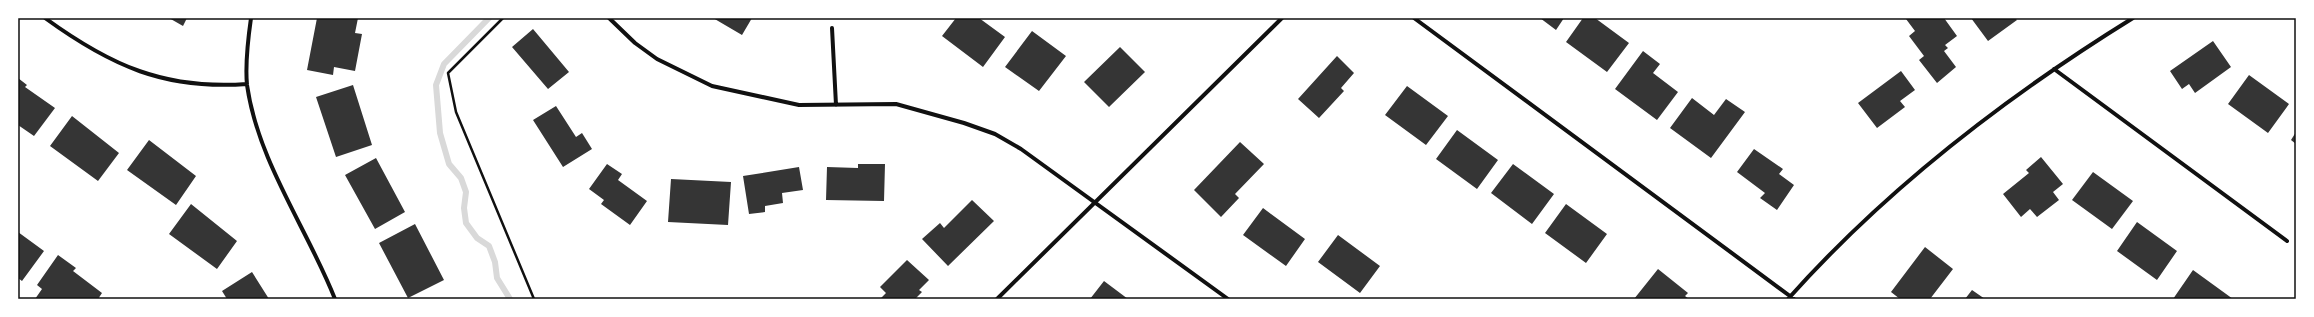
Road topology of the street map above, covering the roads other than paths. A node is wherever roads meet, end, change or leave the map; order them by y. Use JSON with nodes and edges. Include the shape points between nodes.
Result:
{"nodes":[{"id":1,"x":45,"y":18,"type":"edge"},
{"id":2,"x":251,"y":18,"type":"edge"},
{"id":3,"x":609,"y":18,"type":"edge"},
{"id":4,"x":1282,"y":18,"type":"edge"},
{"id":5,"x":1414,"y":18,"type":"edge"},
{"id":6,"x":2133,"y":18,"type":"edge"},
{"id":7,"x":832,"y":28,"type":"dead end"},
{"id":8,"x":2054,"y":69,"type":"junction"},
{"id":9,"x":247,"y":84,"type":"junction"},
{"id":10,"x":836,"y":104,"type":"junction"},
{"id":11,"x":1095,"y":202,"type":"junction"},
{"id":12,"x":2287,"y":241,"type":"dead end"},
{"id":13,"x":1791,"y":298,"type":"edge"},
{"id":14,"x":335,"y":299,"type":"edge"},
{"id":15,"x":997,"y":299,"type":"edge"},
{"id":16,"x":1228,"y":299,"type":"edge"}],
"edges":[{"from":1,"to":9,"type":"street","via":[[94,51],[137,72],[167,81],[198,85]]},
{"from":2,"to":9,"type":"street"},
{"from":3,"to":10,"type":"street","via":[[635,43],[657,59],[712,86],[793,104]]},
{"from":4,"to":11,"type":"street"},
{"from":5,"to":13,"type":"street"},
{"from":6,"to":8,"type":"street"},
{"from":7,"to":10,"type":"street"},
{"from":8,"to":12,"type":"street"},
{"from":8,"to":13,"type":"street","via":[[1964,135],[1897,192],[1848,237]]},
{"from":9,"to":14,"type":"street","via":[[266,152]]},
{"from":10,"to":11,"type":"street","via":[[896,104],[995,134],[1021,149]]},
{"from":11,"to":15,"type":"street"},
{"from":11,"to":16,"type":"street"}]}
